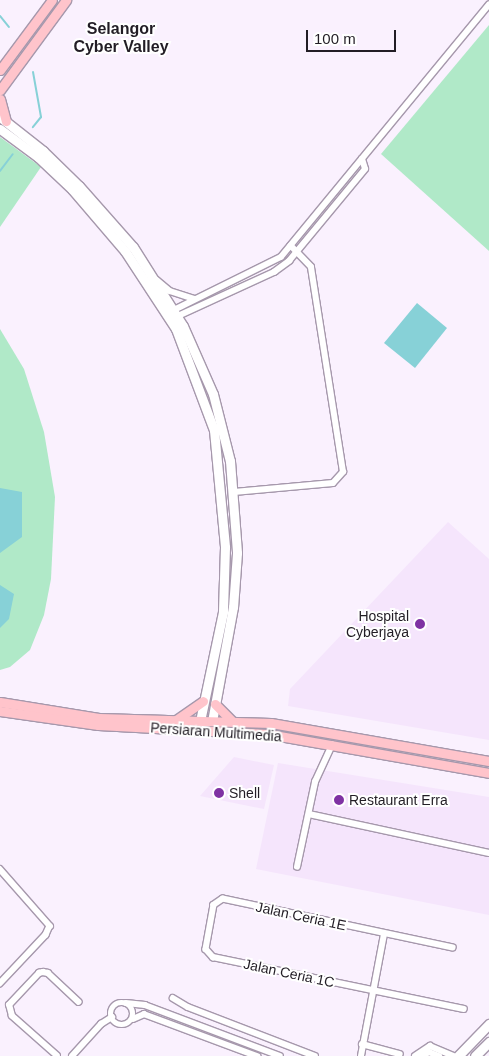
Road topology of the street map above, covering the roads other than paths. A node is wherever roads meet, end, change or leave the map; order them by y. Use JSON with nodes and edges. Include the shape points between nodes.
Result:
{"nodes":[{"id":1,"x":52,"y":0,"type":"edge"},
{"id":2,"x":66,"y":0,"type":"edge"},
{"id":3,"x":489,"y":5,"type":"edge"},
{"id":4,"x":0,"y":70,"type":"edge"},
{"id":5,"x":0,"y":90,"type":"edge"},
{"id":6,"x":0,"y":97,"type":"edge"},
{"id":7,"x":3,"y":119,"type":"edge"},
{"id":8,"x":0,"y":129,"type":"edge"},
{"id":9,"x":362,"y":160,"type":"junction"},
{"id":10,"x":291,"y":246,"type":"junction"},
{"id":11,"x":297,"y":253,"type":"junction"},
{"id":12,"x":152,"y":275,"type":"junction"},
{"id":13,"x":195,"y":299,"type":"junction"},
{"id":14,"x":176,"y":313,"type":"junction"},
{"id":15,"x":234,"y":492,"type":"junction"},
{"id":16,"x":203,"y":701,"type":"junction"},
{"id":17,"x":0,"y":702,"type":"edge"},
{"id":18,"x":215,"y":704,"type":"junction"},
{"id":19,"x":0,"y":711,"type":"edge"},
{"id":20,"x":176,"y":720,"type":"junction"},
{"id":21,"x":200,"y":721,"type":"junction"},
{"id":22,"x":212,"y":721,"type":"junction"},
{"id":23,"x":232,"y":722,"type":"junction"},
{"id":24,"x":332,"y":744,"type":"junction"},
{"id":25,"x":489,"y":761,"type":"edge"},
{"id":26,"x":489,"y":773,"type":"edge"},
{"id":27,"x":309,"y":814,"type":"junction"},
{"id":28,"x":489,"y":854,"type":"edge"},
{"id":29,"x":297,"y":867,"type":"dead end"},
{"id":30,"x":0,"y":869,"type":"edge"},
{"id":31,"x":384,"y":934,"type":"junction"},
{"id":32,"x":453,"y":948,"type":"dead end"},
{"id":33,"x":208,"y":953,"type":"joint"},
{"id":34,"x":0,"y":984,"type":"edge"},
{"id":35,"x":372,"y":991,"type":"junction"},
{"id":36,"x":173,"y":998,"type":"dead end"},
{"id":37,"x":80,"y":1002,"type":"dead end"},
{"id":38,"x":126,"y":1003,"type":"junction"},
{"id":39,"x":464,"y":1010,"type":"dead end"},
{"id":40,"x":112,"y":1017,"type":"junction"},
{"id":41,"x":133,"y":1019,"type":"junction"},
{"id":42,"x":489,"y":1024,"type":"edge"},
{"id":43,"x":489,"y":1042,"type":"edge"},
{"id":44,"x":362,"y":1044,"type":"junction"},
{"id":45,"x":400,"y":1054,"type":"dead end"},
{"id":46,"x":57,"y":1056,"type":"edge"},
{"id":47,"x":72,"y":1056,"type":"edge"},
{"id":48,"x":257,"y":1056,"type":"edge"},
{"id":49,"x":280,"y":1056,"type":"edge"},
{"id":50,"x":314,"y":1056,"type":"edge"},
{"id":51,"x":361,"y":1056,"type":"edge"},
{"id":52,"x":415,"y":1056,"type":"edge"},
{"id":53,"x":423,"y":1056,"type":"edge"},
{"id":54,"x":439,"y":1056,"type":"edge"},
{"id":55,"x":454,"y":1056,"type":"edge"},
{"id":56,"x":458,"y":1056,"type":"edge"},
{"id":57,"x":475,"y":1056,"type":"edge"}],
"edges":[{"from":1,"to":4,"type":"main road"},
{"from":2,"to":5,"type":"main road"},
{"from":3,"to":9,"type":"street"},
{"from":5,"to":6,"type":"main road"},
{"from":6,"to":7,"type":"main road"},
{"from":7,"to":12,"type":"street","via":[[43,151],[91,198]]},
{"from":8,"to":16,"type":"street","via":[[38,157],[111,232],[160,301],[194,373],[214,430],[225,547],[223,612]]},
{"from":9,"to":10,"type":"street"},
{"from":9,"to":11,"type":"street","via":[[365,170]]},
{"from":10,"to":11,"type":"street"},
{"from":10,"to":13,"type":"street","via":[[276,261]]},
{"from":11,"to":14,"type":"street","via":[[274,272]]},
{"from":11,"to":15,"type":"street","via":[[311,267],[343,472],[333,483]]},
{"from":12,"to":13,"type":"street","via":[[170,291]]},
{"from":12,"to":14,"type":"street"},
{"from":13,"to":14,"type":"street"},
{"from":14,"to":15,"type":"street","via":[[213,394],[230,461]]},
{"from":15,"to":18,"type":"street","via":[[237,553],[233,607]]},
{"from":16,"to":20,"type":"main road"},
{"from":16,"to":21,"type":"street"},
{"from":17,"to":20,"type":"main road","name":"Persiaran Multimedia","via":[[99,718]]},
{"from":18,"to":22,"type":"street"},
{"from":18,"to":23,"type":"main road"},
{"from":19,"to":24,"type":"main road","name":"Persiaran Multimedia","via":[[98,725],[244,732]]},
{"from":20,"to":21,"type":"main road","name":"Persiaran Multimedia"},
{"from":21,"to":22,"type":"main road","name":"Persiaran Multimedia"},
{"from":22,"to":23,"type":"main road","name":"Persiaran Multimedia"},
{"from":23,"to":25,"type":"main road","name":"Persiaran Multimedia","via":[[271,724]]},
{"from":24,"to":26,"type":"main road","name":"Persiaran Multimedia"},
{"from":24,"to":27,"type":"street","via":[[316,782]]},
{"from":27,"to":28,"type":"street"},
{"from":27,"to":29,"type":"street"},
{"from":30,"to":34,"type":"street","via":[[50,926],[46,935]]},
{"from":31,"to":32,"type":"street","name":"Jalan Ceria 1E"},
{"from":31,"to":33,"type":"street","name":"Jalan Ceria 1E","via":[[223,899],[218,901],[213,912]]},
{"from":31,"to":35,"type":"street"},
{"from":33,"to":35,"type":"street","name":"Jalan Ceria 1C","via":[[213,957]]},
{"from":35,"to":39,"type":"street","name":"Jalan Ceria 1C"},
{"from":35,"to":44,"type":"street"},
{"from":36,"to":50,"type":"street","via":[[188,1007]]},
{"from":37,"to":46,"type":"street","via":[[43,972],[9,1005],[12,1016]]},
{"from":38,"to":40,"type":"street","via":[[114,1006]]},
{"from":38,"to":41,"type":"street","via":[[133,1010]]},
{"from":38,"to":49,"type":"street","via":[[145,1005]]},
{"from":40,"to":41,"type":"street","via":[[121,1025]]},
{"from":40,"to":47,"type":"street","via":[[101,1024]]},
{"from":41,"to":48,"type":"street","via":[[144,1014]]},
{"from":42,"to":56,"type":"street"},
{"from":43,"to":57,"type":"street"},
{"from":44,"to":45,"type":"street"},
{"from":44,"to":51,"type":"street"},
{"from":52,"to":55,"type":"street","via":[[430,1046]]},
{"from":53,"to":54,"type":"street","via":[[429,1052]]}]}
